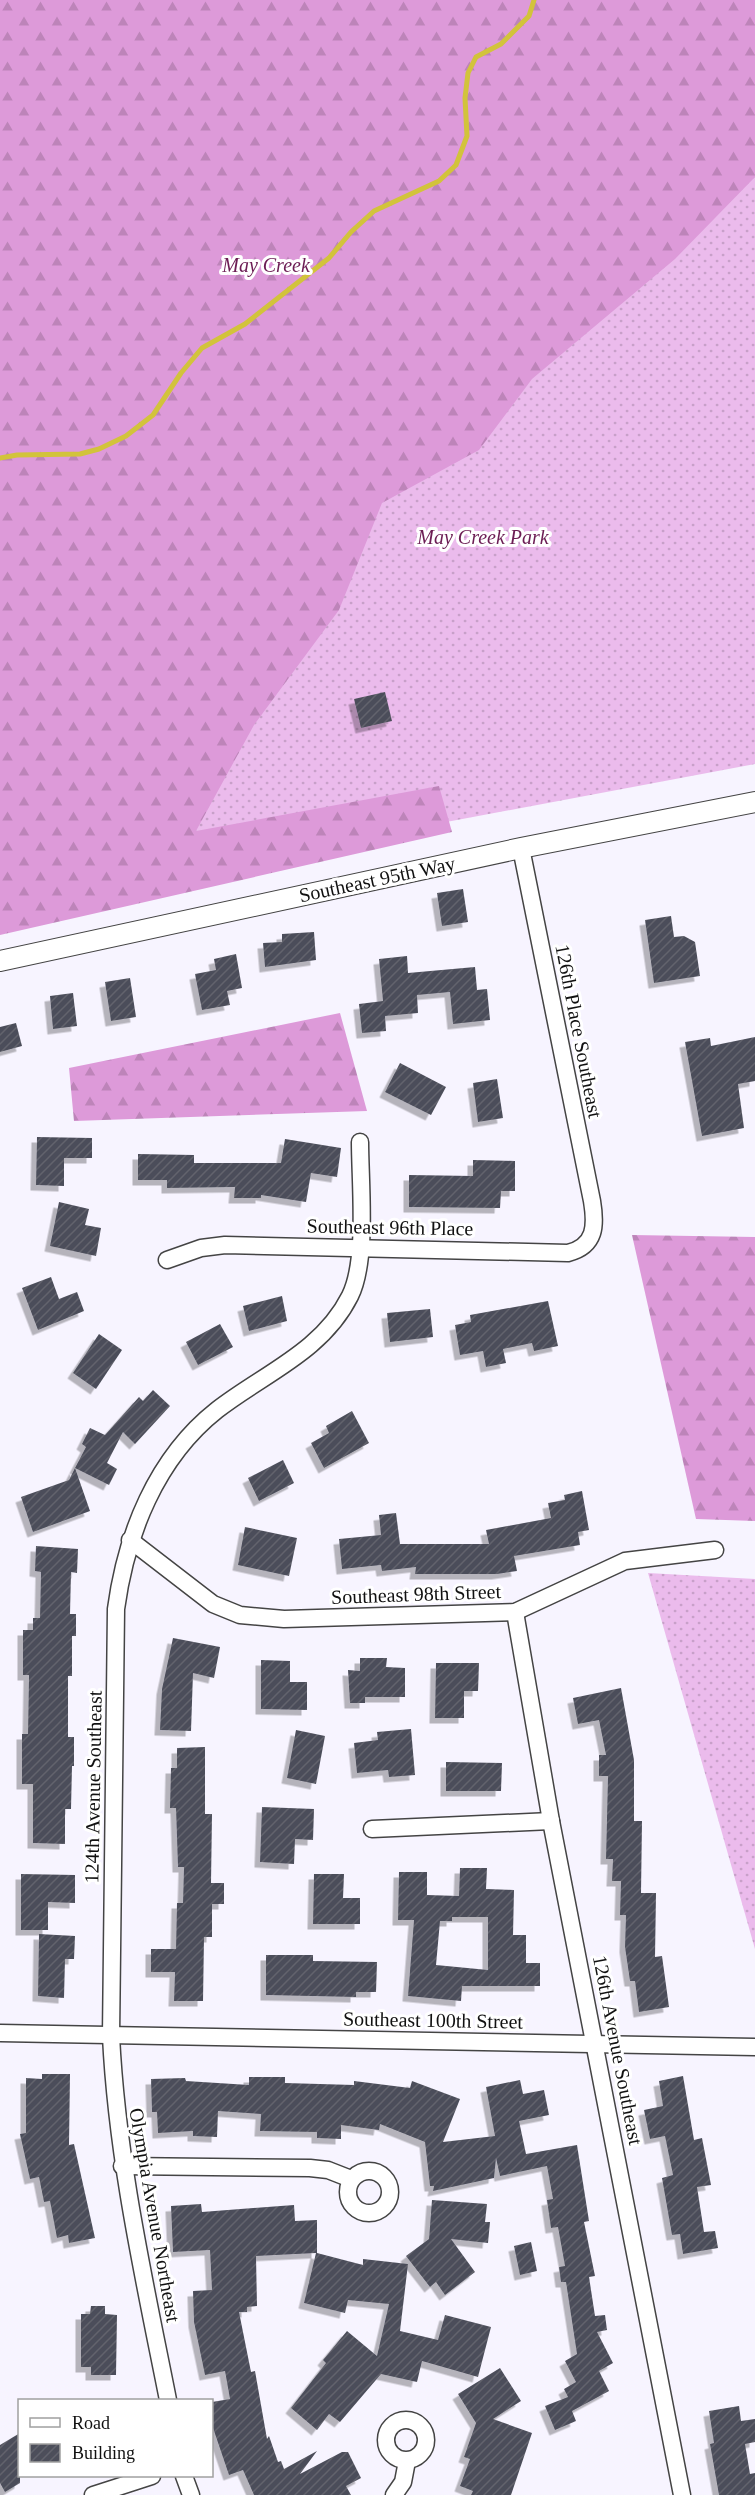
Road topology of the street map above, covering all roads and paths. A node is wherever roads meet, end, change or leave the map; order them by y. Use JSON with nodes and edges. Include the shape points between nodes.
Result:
{"nodes":[{"id":1,"x":755,"y":802,"type":"edge"},
{"id":2,"x":521,"y":848,"type":"junction"},
{"id":3,"x":0,"y":961,"type":"edge"},
{"id":4,"x":360,"y":1142,"type":"dead end"},
{"id":5,"x":595,"y":1222,"type":"joint"},
{"id":6,"x":360,"y":1247,"type":"junction"},
{"id":7,"x":167,"y":1260,"type":"dead end"},
{"id":8,"x":130,"y":1540,"type":"junction"},
{"id":9,"x":715,"y":1550,"type":"dead end"},
{"id":10,"x":515,"y":1612,"type":"junction"},
{"id":11,"x":551,"y":1821,"type":"junction"},
{"id":12,"x":372,"y":1829,"type":"dead end"},
{"id":13,"x":0,"y":2033,"type":"edge"},
{"id":14,"x":111,"y":2036,"type":"junction"},
{"id":15,"x":596,"y":2045,"type":"junction"},
{"id":16,"x":755,"y":2047,"type":"edge"},
{"id":17,"x":123,"y":2166,"type":"junction"},
{"id":18,"x":351,"y":2179,"type":"dead end"},
{"id":19,"x":168,"y":2399,"type":"edge"},
{"id":20,"x":407,"y":2461,"type":"dead end"},
{"id":21,"x":146,"y":2477,"type":"edge"},
{"id":22,"x":185,"y":2477,"type":"edge"},
{"id":23,"x":93,"y":2495,"type":"edge"},
{"id":24,"x":191,"y":2495,"type":"edge"},
{"id":25,"x":394,"y":2495,"type":"edge"},
{"id":26,"x":682,"y":2495,"type":"edge"}],
"edges":[{"from":1,"to":2,"type":"street","name":"Southeast 95th Way"},
{"from":2,"to":3,"type":"street","name":"Southeast 95th Way"},
{"from":2,"to":5,"type":"street","name":"126th Place Southeast"},
{"from":4,"to":6,"type":"street","name":"124th Avenue Southeast"},
{"from":5,"to":6,"type":"street","name":"Southeast 96th Place","via":[[587,1243],[568,1253]]},
{"from":6,"to":7,"type":"street","name":"Southeast 96th Place","via":[[225,1245],[201,1248]]},
{"from":6,"to":8,"type":"street","name":"124th Avenue Southeast","via":[[359,1271],[340,1313],[288,1364],[217,1410],[195,1430],[161,1476]]},
{"from":8,"to":10,"type":"street","name":"Southeast 98th Street","via":[[213,1604],[240,1615],[284,1619]]},
{"from":8,"to":14,"type":"street","name":"124th Avenue Southeast","via":[[116,1609]]},
{"from":9,"to":10,"type":"street","name":"Southeast 98th Street","via":[[625,1561]]},
{"from":10,"to":11,"type":"street","name":"126th Avenue Southeast"},
{"from":11,"to":12,"type":"street"},
{"from":11,"to":15,"type":"street","name":"126th Avenue Southeast"},
{"from":13,"to":14,"type":"street","name":"Southeast 100th Street"},
{"from":14,"to":15,"type":"street","name":"Southeast 100th Street"},
{"from":14,"to":17,"type":"street","name":"Olympia Avenue Northeast","via":[[114,2103]]},
{"from":15,"to":16,"type":"street","name":"Southeast 100th Street"},
{"from":15,"to":26,"type":"street","name":"126th Avenue Southeast"},
{"from":17,"to":18,"type":"street","via":[[310,2168]]},
{"from":17,"to":19,"type":"street","name":"Olympia Avenue Northeast"},
{"from":20,"to":25,"type":"street","via":[[403,2482]]},
{"from":21,"to":23,"type":"street"},
{"from":22,"to":24,"type":"street"}]}
